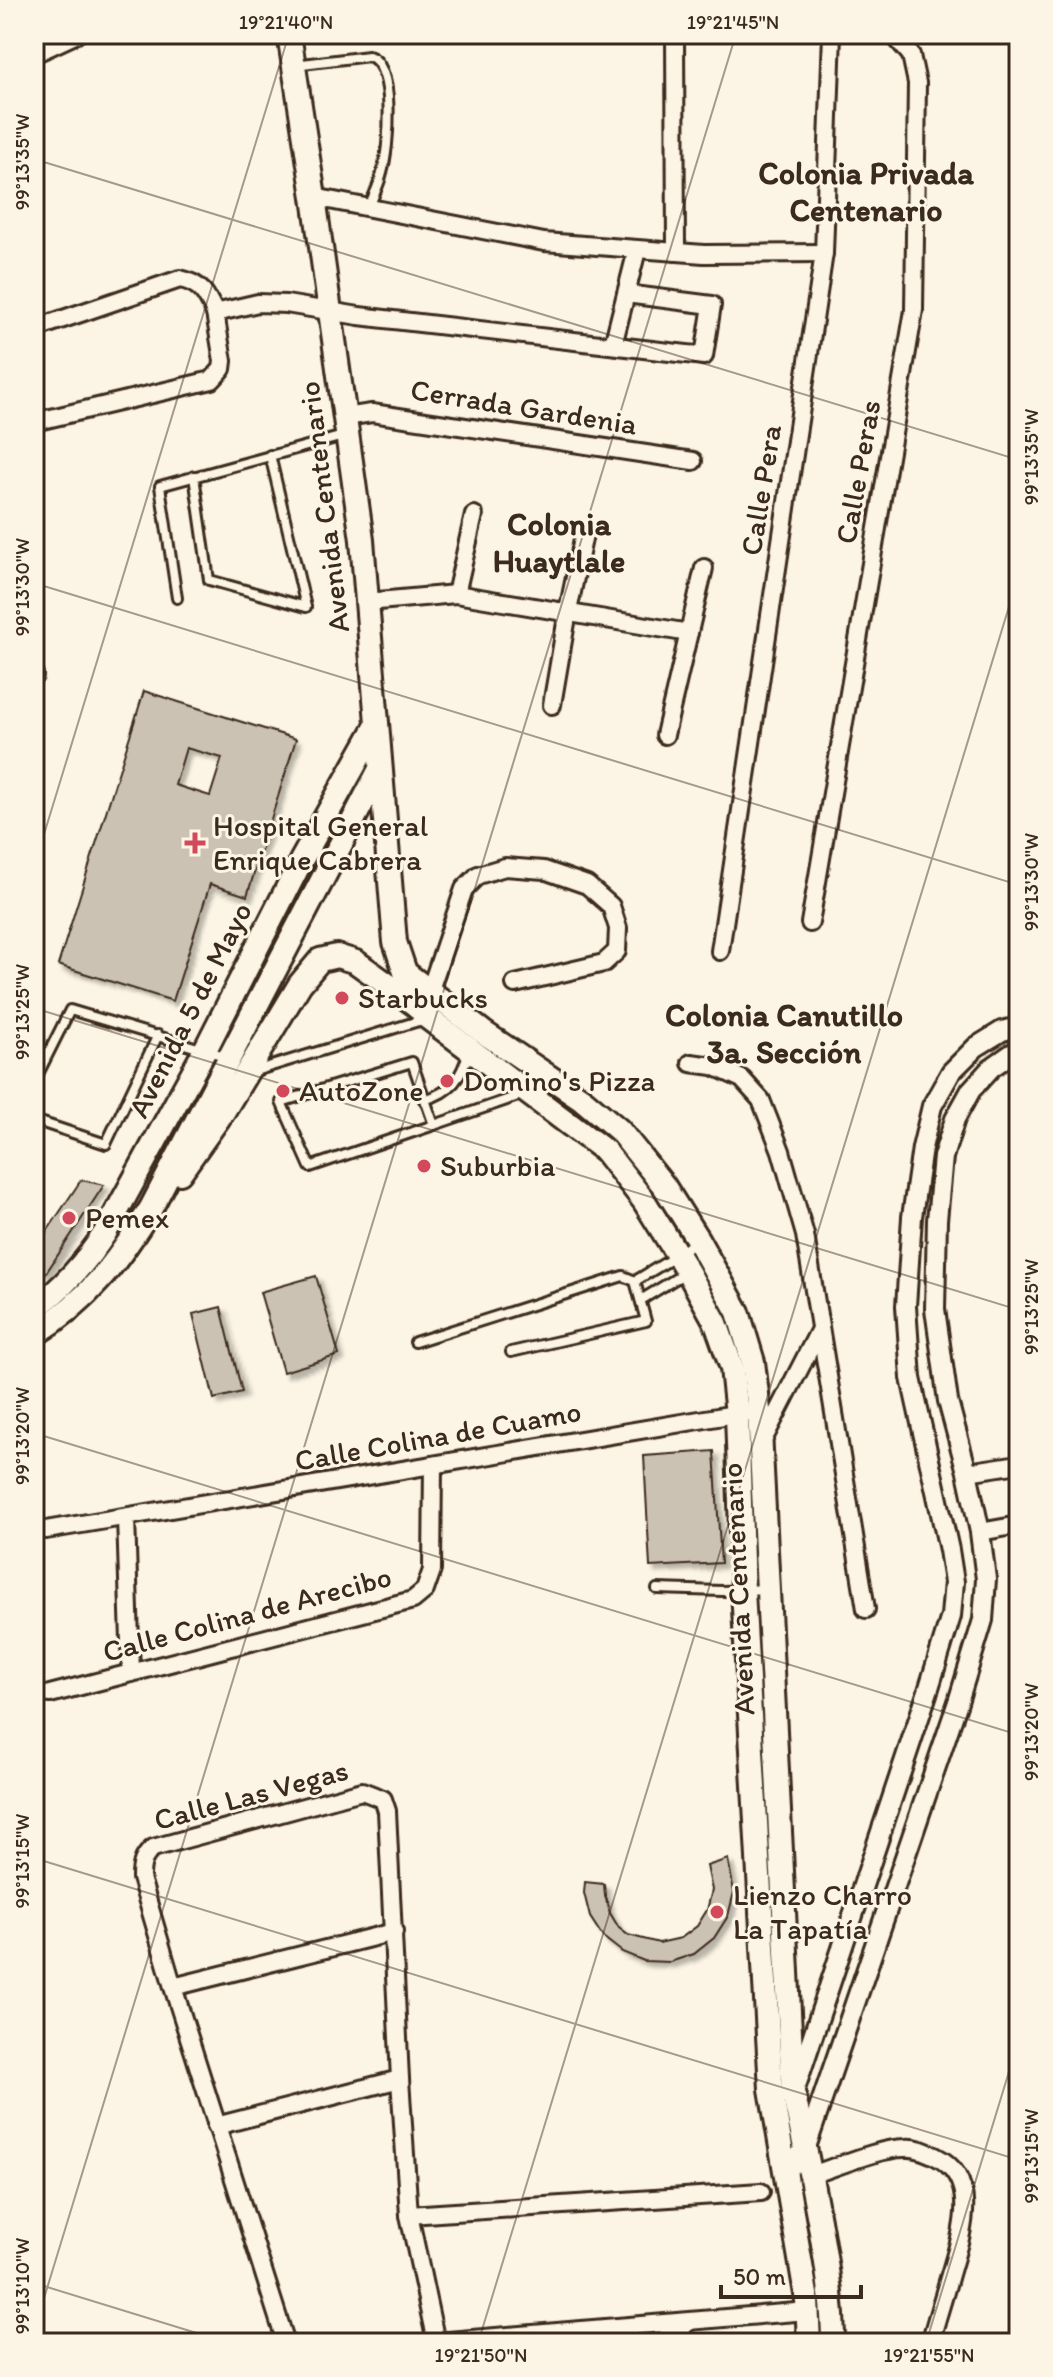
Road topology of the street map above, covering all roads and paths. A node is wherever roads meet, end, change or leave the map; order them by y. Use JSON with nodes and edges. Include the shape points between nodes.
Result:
{"nodes":[{"id":1,"x":77,"y":34,"type":"edge"},
{"id":2,"x":289,"y":34,"type":"edge"},
{"id":3,"x":675,"y":34,"type":"edge"},
{"id":4,"x":832,"y":34,"type":"edge"},
{"id":5,"x":893,"y":34,"type":"edge"},
{"id":6,"x":34,"y":54,"type":"edge"},
{"id":7,"x":293,"y":65,"type":"junction"},
{"id":8,"x":314,"y":197,"type":"junction"},
{"id":9,"x":368,"y":208,"type":"junction"},
{"id":10,"x":637,"y":250,"type":"junction"},
{"id":11,"x":676,"y":252,"type":"junction"},
{"id":12,"x":824,"y":253,"type":"junction"},
{"id":13,"x":626,"y":294,"type":"junction"},
{"id":14,"x":330,"y":312,"type":"junction"},
{"id":15,"x":215,"y":313,"type":"junction"},
{"id":16,"x":34,"y":329,"type":"edge"},
{"id":17,"x":613,"y":345,"type":"junction"},
{"id":18,"x":34,"y":422,"type":"edge"},
{"id":19,"x":346,"y":426,"type":"junction"},
{"id":20,"x":270,"y":455,"type":"junction"},
{"id":21,"x":693,"y":461,"type":"dead end"},
{"id":22,"x":194,"y":476,"type":"junction"},
{"id":23,"x":474,"y":515,"type":"dead end"},
{"id":24,"x":584,"y":534,"type":"dead end"},
{"id":25,"x":704,"y":568,"type":"dead end"},
{"id":26,"x":456,"y":594,"type":"junction"},
{"id":27,"x":177,"y":598,"type":"dead end"},
{"id":28,"x":367,"y":602,"type":"junction"},
{"id":29,"x":568,"y":611,"type":"junction"},
{"id":30,"x":689,"y":633,"type":"junction"},
{"id":31,"x":552,"y":705,"type":"dead end"},
{"id":32,"x":377,"y":724,"type":"junction"},
{"id":33,"x":665,"y":735,"type":"dead end"},
{"id":34,"x":380,"y":769,"type":"junction"},
{"id":35,"x":810,"y":923,"type":"dead end"},
{"id":36,"x":720,"y":951,"type":"dead end"},
{"id":37,"x":515,"y":984,"type":"dead end"},
{"id":38,"x":425,"y":1004,"type":"junction"},
{"id":39,"x":1019,"y":1027,"type":"edge"},
{"id":40,"x":158,"y":1035,"type":"junction"},
{"id":41,"x":205,"y":1050,"type":"junction"},
{"id":42,"x":469,"y":1050,"type":"junction"},
{"id":43,"x":1019,"y":1052,"type":"edge"},
{"id":44,"x":229,"y":1057,"type":"junction"},
{"id":45,"x":691,"y":1063,"type":"dead end"},
{"id":46,"x":246,"y":1073,"type":"junction"},
{"id":47,"x":34,"y":1082,"type":"edge"},
{"id":48,"x":527,"y":1093,"type":"junction"},
{"id":49,"x":424,"y":1100,"type":"junction"},
{"id":50,"x":34,"y":1120,"type":"edge"},
{"id":51,"x":434,"y":1125,"type":"junction"},
{"id":52,"x":151,"y":1208,"type":"junction"},
{"id":53,"x":704,"y":1250,"type":"junction"},
{"id":54,"x":683,"y":1263,"type":"junction"},
{"id":55,"x":635,"y":1281,"type":"junction"},
{"id":56,"x":641,"y":1300,"type":"junction"},
{"id":57,"x":43,"y":1311,"type":"edge"},
{"id":58,"x":819,"y":1331,"type":"junction"},
{"id":59,"x":34,"y":1335,"type":"edge"},
{"id":60,"x":415,"y":1342,"type":"dead end"},
{"id":61,"x":511,"y":1352,"type":"dead end"},
{"id":62,"x":748,"y":1412,"type":"junction"},
{"id":63,"x":760,"y":1445,"type":"junction"},
{"id":64,"x":1019,"y":1464,"type":"edge"},
{"id":65,"x":433,"y":1465,"type":"junction"},
{"id":66,"x":967,"y":1472,"type":"junction"},
{"id":67,"x":740,"y":1474,"type":"junction"},
{"id":68,"x":126,"y":1517,"type":"junction"},
{"id":69,"x":1019,"y":1525,"type":"edge"},
{"id":70,"x":46,"y":1530,"type":"dead end"},
{"id":71,"x":980,"y":1532,"type":"junction"},
{"id":72,"x":657,"y":1589,"type":"dead end"},
{"id":73,"x":768,"y":1589,"type":"junction"},
{"id":74,"x":743,"y":1590,"type":"junction"},
{"id":75,"x":866,"y":1609,"type":"dead end"},
{"id":76,"x":131,"y":1673,"type":"junction"},
{"id":77,"x":928,"y":1691,"type":"junction"},
{"id":78,"x":50,"y":1694,"type":"dead end"},
{"id":79,"x":958,"y":1702,"type":"junction"},
{"id":80,"x":394,"y":1932,"type":"junction"},
{"id":81,"x":173,"y":1987,"type":"junction"},
{"id":82,"x":400,"y":2079,"type":"junction"},
{"id":83,"x":793,"y":2092,"type":"junction"},
{"id":84,"x":216,"y":2126,"type":"junction"},
{"id":85,"x":778,"y":2135,"type":"junction"},
{"id":86,"x":806,"y":2147,"type":"junction"},
{"id":87,"x":785,"y":2174,"type":"junction"},
{"id":88,"x":811,"y":2175,"type":"junction"},
{"id":89,"x":761,"y":2192,"type":"dead end"},
{"id":90,"x":409,"y":2215,"type":"junction"},
{"id":91,"x":808,"y":2311,"type":"junction"},
{"id":92,"x":692,"y":2320,"type":"junction"},
{"id":93,"x":436,"y":2342,"type":"edge"},
{"id":94,"x":286,"y":2343,"type":"edge"},
{"id":95,"x":657,"y":2343,"type":"edge"},
{"id":96,"x":809,"y":2343,"type":"edge"},
{"id":97,"x":833,"y":2343,"type":"edge"},
{"id":98,"x":930,"y":2343,"type":"edge"}],
"edges":[{"from":1,"to":6,"type":"street"},
{"from":2,"to":7,"type":"main road","name":"Avenida Centenario"},
{"from":3,"to":11,"type":"street"},
{"from":4,"to":12,"type":"street","name":"Calle Pera"},
{"from":5,"to":35,"type":"street","name":"Calle Peras","via":[[911,55],[917,83],[914,310]]},
{"from":7,"to":8,"type":"main road","name":"Avenida Centenario"},
{"from":7,"to":9,"type":"lane","via":[[369,56],[381,65],[387,85],[386,144],[383,170]]},
{"from":8,"to":9,"type":"street"},
{"from":8,"to":14,"type":"main road","name":"Avenida Centenario"},
{"from":9,"to":10,"type":"street","via":[[544,242]]},
{"from":10,"to":11,"type":"street"},
{"from":10,"to":13,"type":"street"},
{"from":11,"to":12,"type":"street"},
{"from":12,"to":36,"type":"street","name":"Calle Pera"},
{"from":13,"to":17,"type":"street"},
{"from":13,"to":17,"type":"street","via":[[712,305],[704,356]]},
{"from":14,"to":15,"type":"street","via":[[258,303]]},
{"from":14,"to":17,"type":"street"},
{"from":14,"to":19,"type":"main road","name":"Avenida Centenario"},
{"from":15,"to":16,"type":"street","via":[[200,287],[180,279]]},
{"from":15,"to":18,"type":"street","via":[[223,361],[212,380]]},
{"from":19,"to":20,"type":"lane"},
{"from":19,"to":21,"type":"street","name":"Cerrada Gardenia","via":[[372,413]]},
{"from":19,"to":28,"type":"main road","name":"Avenida Centenario"},
{"from":20,"to":22,"type":"lane"},
{"from":20,"to":22,"type":"lane","via":[[306,607],[209,580]]},
{"from":22,"to":27,"type":"lane","via":[[160,486]]},
{"from":23,"to":26,"type":"street"},
{"from":24,"to":29,"type":"street"},
{"from":25,"to":30,"type":"street"},
{"from":26,"to":28,"type":"street"},
{"from":26,"to":29,"type":"street"},
{"from":28,"to":32,"type":"main road","name":"Avenida Centenario"},
{"from":29,"to":30,"type":"street"},
{"from":29,"to":31,"type":"street"},
{"from":30,"to":33,"type":"street"},
{"from":32,"to":34,"type":"main road","name":"Avenida Centenario"},
{"from":32,"to":41,"type":"main road","name":"Avenida 5 de Mayo"},
{"from":34,"to":38,"type":"main road","name":"Avenida Centenario","via":[[395,942]]},
{"from":34,"to":44,"type":"main road","name":"Avenida 5 de Mayo"},
{"from":37,"to":38,"type":"street","via":[[604,963],[617,951],[618,928],[611,906],[587,885],[544,870],[505,867],[478,875],[464,889]]},
{"from":38,"to":42,"type":"main road","name":"Avenida Centenario"},
{"from":38,"to":46,"type":"lane"},
{"from":38,"to":46,"type":"main road","via":[[356,962],[337,956],[320,960]]},
{"from":38,"to":53,"type":"main road","name":"Avenida Centenario","via":[[451,1009],[619,1130],[664,1186]]},
{"from":39,"to":77,"type":"street","via":[[976,1047],[951,1072],[932,1106],[912,1217],[906,1306],[911,1378],[954,1582],[951,1616]]},
{"from":40,"to":41,"type":"lane"},
{"from":40,"to":47,"type":"lane","via":[[70,1010]]},
{"from":40,"to":50,"type":"lane","via":[[106,1144]]},
{"from":41,"to":44,"type":"lane"},
{"from":41,"to":57,"type":"main road","name":"Avenida 5 de Mayo","via":[[105,1233]]},
{"from":42,"to":48,"type":"main road","name":"Avenida Centenario"},
{"from":42,"to":49,"type":"lane","via":[[462,1073],[442,1095]]},
{"from":43,"to":66,"type":"street","via":[[991,1068],[971,1090],[943,1157],[935,1309],[948,1401]]},
{"from":44,"to":52,"type":"main road","name":"Avenida 5 de Mayo"},
{"from":45,"to":58,"type":"street","via":[[742,1079],[761,1100],[805,1235]]},
{"from":46,"to":52,"type":"main road","via":[[190,1162]]},
{"from":48,"to":51,"type":"lane"},
{"from":48,"to":54,"type":"main road","name":"Avenida Centenario","via":[[605,1151]]},
{"from":49,"to":51,"type":"lane"},
{"from":49,"to":51,"type":"lane","via":[[412,1062],[281,1102],[310,1167]]},
{"from":52,"to":57,"type":"main road","name":"Avenida 5 de Mayo","via":[[105,1276],[76,1305]]},
{"from":53,"to":54,"type":"lane"},
{"from":53,"to":54,"type":"lane"},
{"from":53,"to":62,"type":"main road","name":"Avenida Centenario","via":[[738,1312],[753,1362]]},
{"from":54,"to":55,"type":"lane"},
{"from":54,"to":56,"type":"lane"},
{"from":54,"to":62,"type":"main road","name":"Avenida Centenario","via":[[716,1323]]},
{"from":55,"to":56,"type":"lane"},
{"from":55,"to":60,"type":"lane","via":[[623,1276]]},
{"from":56,"to":61,"type":"lane","via":[[646,1321]]},
{"from":57,"to":59,"type":"main road","name":"Avenida 5 de Mayo"},
{"from":58,"to":63,"type":"street"},
{"from":58,"to":75,"type":"street"},
{"from":62,"to":63,"type":"main road","name":"Avenida Centenario"},
{"from":62,"to":65,"type":"street","name":"Calle Colina de Cuamo"},
{"from":62,"to":67,"type":"main road","name":"Avenida Centenario"},
{"from":63,"to":67,"type":"street"},
{"from":63,"to":73,"type":"main road","name":"Avenida Centenario"},
{"from":64,"to":66,"type":"street"},
{"from":65,"to":68,"type":"street","name":"Calle Colina de Cuamo"},
{"from":65,"to":76,"type":"street","name":"Calle Colina de Arecibo","via":[[432,1570],[425,1590],[413,1600]]},
{"from":66,"to":71,"type":"street"},
{"from":67,"to":74,"type":"main road","name":"Avenida Centenario"},
{"from":68,"to":70,"type":"street","name":"Calle Colina de Cuamo"},
{"from":68,"to":76,"type":"street"},
{"from":69,"to":71,"type":"street"},
{"from":71,"to":79,"type":"street","via":[[986,1579],[983,1620]]},
{"from":72,"to":74,"type":"lane"},
{"from":73,"to":74,"type":"lane"},
{"from":73,"to":83,"type":"main road","name":"Avenida Centenario"},
{"from":74,"to":85,"type":"main road","name":"Avenida Centenario","via":[[771,2089]]},
{"from":76,"to":78,"type":"street","name":"Calle Colina de Arecibo"},
{"from":77,"to":79,"type":"street"},
{"from":77,"to":83,"type":"street"},
{"from":79,"to":86,"type":"street"},
{"from":80,"to":81,"type":"street"},
{"from":80,"to":81,"type":"street","name":"Calle Las Vegas","via":[[387,1811],[383,1799],[362,1791],[153,1848],[146,1855],[141,1878]]},
{"from":80,"to":82,"type":"street","name":"Calle Las Vegas"},
{"from":81,"to":84,"type":"street","name":"Calle Las Vegas"},
{"from":82,"to":84,"type":"street"},
{"from":82,"to":90,"type":"street","name":"Calle Las Vegas"},
{"from":83,"to":85,"type":"street"},
{"from":83,"to":86,"type":"main road","name":"Avenida Centenario"},
{"from":84,"to":94,"type":"street","name":"Calle Las Vegas"},
{"from":85,"to":87,"type":"main road","name":"Avenida Centenario"},
{"from":86,"to":87,"type":"street"},
{"from":86,"to":88,"type":"main road","name":"Avenida Centenario"},
{"from":87,"to":91,"type":"main road","name":"Avenida Centenario"},
{"from":88,"to":97,"type":"main road","name":"Avenida Centenario","via":[[833,2310]]},
{"from":88,"to":98,"type":"street","via":[[909,2147],[944,2160],[956,2172],[965,2210],[962,2233]]},
{"from":89,"to":90,"type":"street"},
{"from":90,"to":93,"type":"street","name":"Calle Las Vegas"},
{"from":91,"to":92,"type":"street","name":"Calle Las Vegas"},
{"from":91,"to":96,"type":"main road","name":"Avenida Centenario"},
{"from":92,"to":93,"type":"street","name":"Calle Las Vegas"},
{"from":92,"to":95,"type":"street","name":"Calle Las Vegas"}]}
